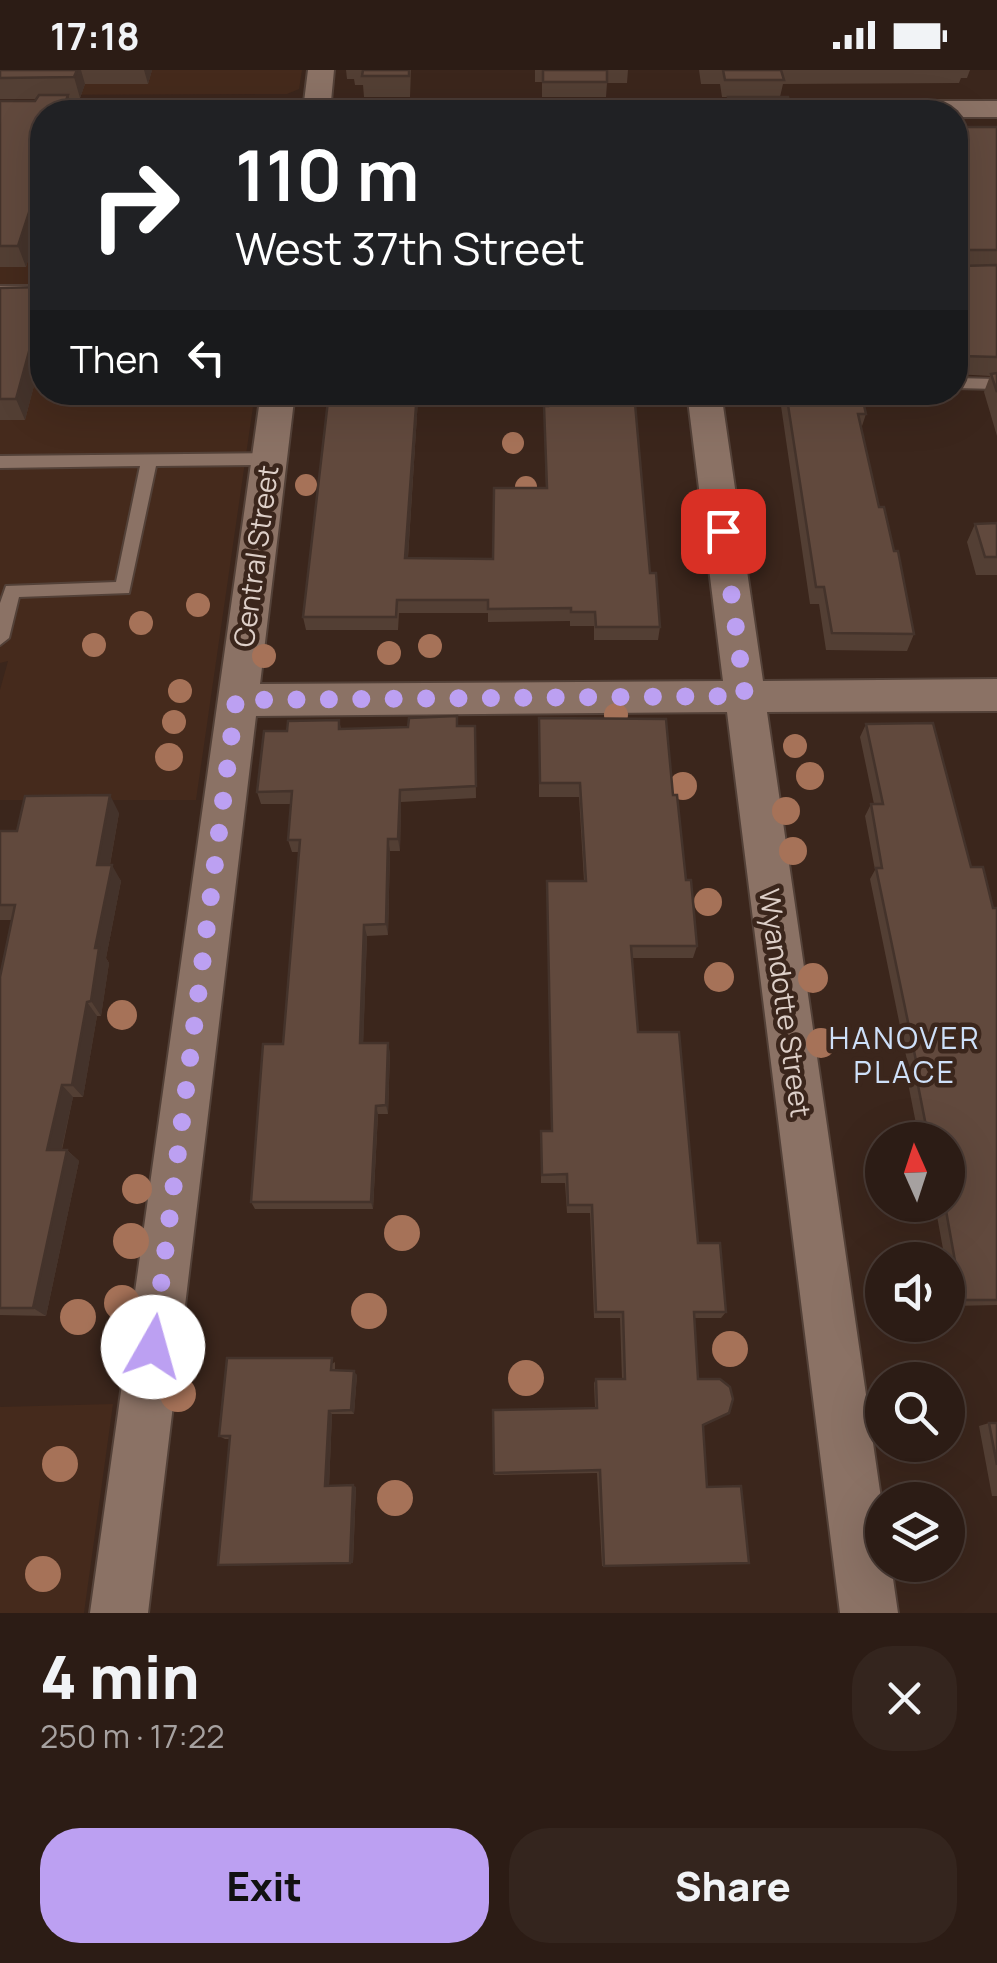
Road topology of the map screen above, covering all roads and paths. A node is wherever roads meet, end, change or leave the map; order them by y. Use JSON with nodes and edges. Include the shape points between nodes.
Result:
{"nodes":[{"id":1,"x":321,"y":70,"type":"edge"},
{"id":2,"x":662,"y":81,"type":"dead end"},
{"id":3,"x":317,"y":100,"type":"edge"},
{"id":4,"x":665,"y":100,"type":"edge"},
{"id":5,"x":968,"y":109,"type":"edge"},
{"id":6,"x":997,"y":109,"type":"edge"},
{"id":7,"x":0,"y":110,"type":"edge"},
{"id":8,"x":30,"y":110,"type":"edge"},
{"id":9,"x":0,"y":291,"type":"edge"},
{"id":10,"x":30,"y":291,"type":"edge"},
{"id":11,"x":968,"y":383,"type":"edge"},
{"id":12,"x":997,"y":384,"type":"edge"},
{"id":13,"x":276,"y":405,"type":"edge"},
{"id":14,"x":706,"y":405,"type":"edge"},
{"id":15,"x":269,"y":458,"type":"junction"},
{"id":16,"x":148,"y":460,"type":"junction"},
{"id":17,"x":0,"y":462,"type":"edge"},
{"id":18,"x":6,"y":591,"type":"edge"},
{"id":19,"x":0,"y":638,"type":"edge"},
{"id":20,"x":997,"y":695,"type":"edge"},
{"id":21,"x":745,"y":696,"type":"junction"},
{"id":22,"x":236,"y":700,"type":"junction"},
{"id":23,"x":119,"y":1613,"type":"edge"},
{"id":24,"x":869,"y":1613,"type":"edge"}],
"edges":[{"from":1,"to":3,"type":"street"},
{"from":2,"to":4,"type":"street"},
{"from":5,"to":6,"type":"street"},
{"from":7,"to":8,"type":"street"},
{"from":9,"to":10,"type":"lane"},
{"from":11,"to":12,"type":"lane"},
{"from":13,"to":15,"type":"street","name":"Central Street"},
{"from":14,"to":21,"type":"street","name":"Wyandotte Street"},
{"from":15,"to":16,"type":"lane"},
{"from":15,"to":22,"type":"street","name":"Central Street"},
{"from":16,"to":17,"type":"lane"},
{"from":16,"to":18,"type":"lane","via":[[123,588]]},
{"from":18,"to":19,"type":"lane"},
{"from":20,"to":21,"type":"street"},
{"from":21,"to":22,"type":"street"},
{"from":21,"to":24,"type":"street","name":"Wyandotte Street"},
{"from":22,"to":23,"type":"street","name":"Central Street"}]}
